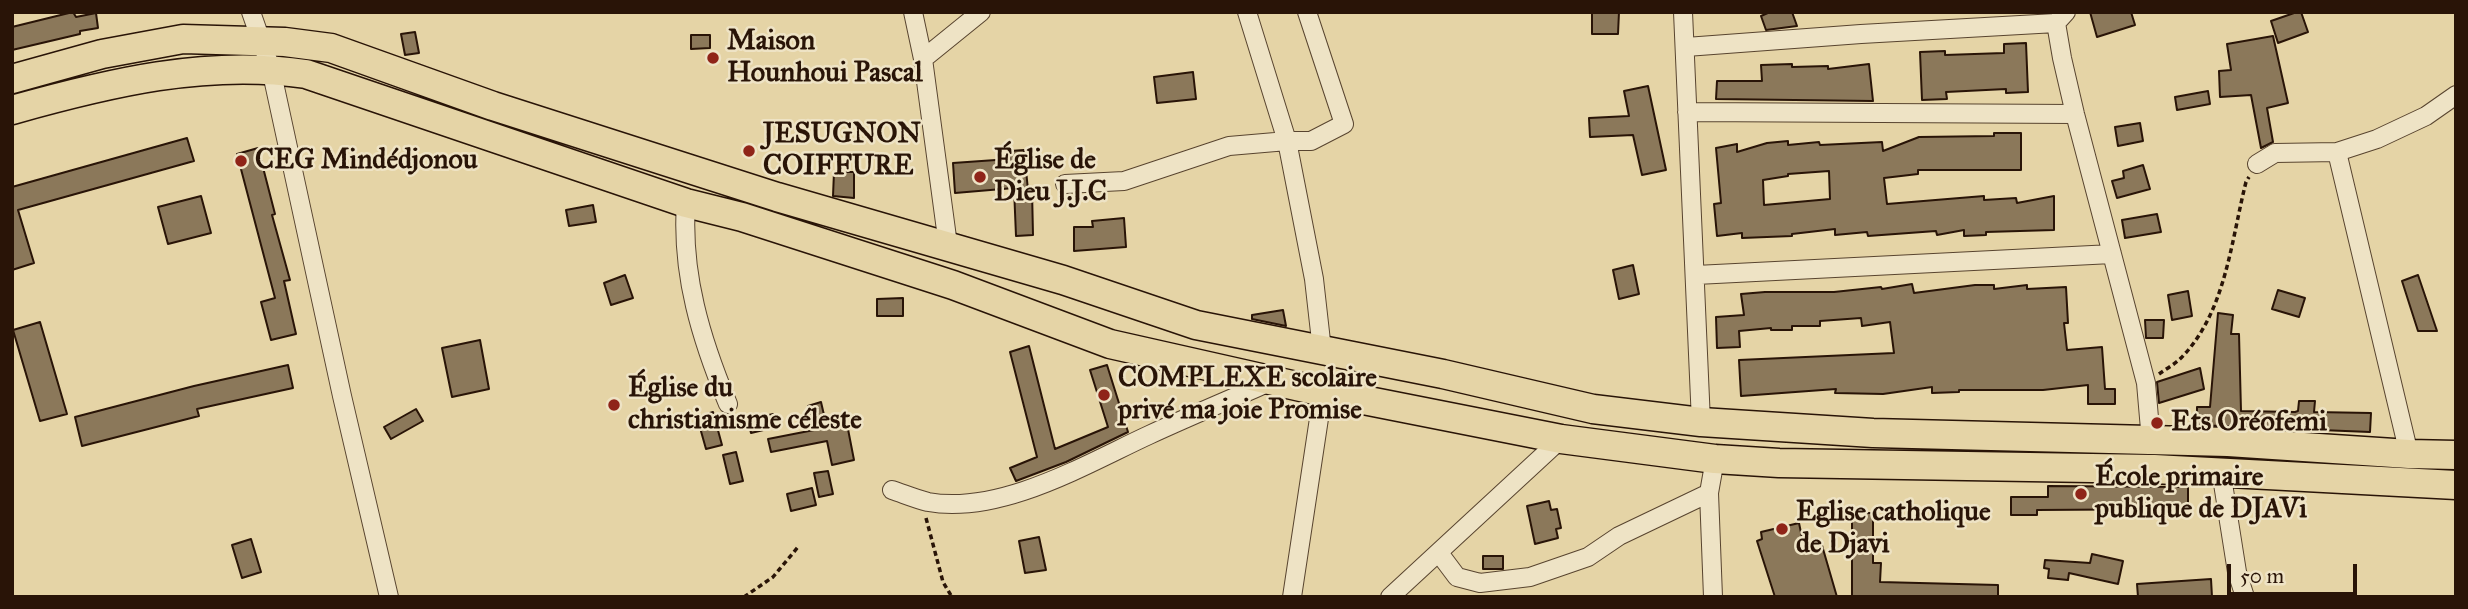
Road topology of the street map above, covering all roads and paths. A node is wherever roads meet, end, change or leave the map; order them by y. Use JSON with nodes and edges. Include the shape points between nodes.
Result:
{"nodes":[{"id":1,"x":251,"y":12,"type":"edge"},
{"id":2,"x":914,"y":12,"type":"edge"},
{"id":3,"x":981,"y":12,"type":"edge"},
{"id":4,"x":1247,"y":12,"type":"edge"},
{"id":5,"x":1307,"y":12,"type":"edge"},
{"id":6,"x":1683,"y":12,"type":"edge"},
{"id":7,"x":2061,"y":17,"type":"edge"},
{"id":8,"x":1686,"y":47,"type":"junction"},
{"id":9,"x":267,"y":56,"type":"junction"},
{"id":10,"x":923,"y":59,"type":"junction"},
{"id":11,"x":12,"y":79,"type":"edge"},
{"id":12,"x":2456,"y":95,"type":"edge"},
{"id":13,"x":12,"y":110,"type":"edge"},
{"id":14,"x":1687,"y":112,"type":"junction"},
{"id":15,"x":2075,"y":114,"type":"junction"},
{"id":16,"x":1287,"y":141,"type":"junction"},
{"id":17,"x":2337,"y":152,"type":"junction"},
{"id":18,"x":2257,"y":164,"type":"joint"},
{"id":19,"x":1065,"y":184,"type":"dead end"},
{"id":20,"x":686,"y":203,"type":"junction"},
{"id":21,"x":948,"y":245,"type":"junction"},
{"id":22,"x":2112,"y":254,"type":"junction"},
{"id":23,"x":1696,"y":275,"type":"junction"},
{"id":24,"x":1322,"y":350,"type":"junction"},
{"id":25,"x":1275,"y":379,"type":"junction"},
{"id":26,"x":2146,"y":383,"type":"junction"},
{"id":27,"x":1323,"y":392,"type":"junction"},
{"id":28,"x":728,"y":404,"type":"dead end"},
{"id":29,"x":1702,"y":422,"type":"junction"},
{"id":30,"x":1561,"y":439,"type":"junction"},
{"id":31,"x":2151,"y":441,"type":"junction"},
{"id":32,"x":2409,"y":454,"type":"junction"},
{"id":33,"x":2456,"y":455,"type":"edge"},
{"id":34,"x":1715,"y":459,"type":"junction"},
{"id":35,"x":2221,"y":471,"type":"junction"},
{"id":36,"x":2456,"y":485,"type":"edge"},
{"id":37,"x":892,"y":490,"type":"dead end"},
{"id":38,"x":1709,"y":493,"type":"junction"},
{"id":39,"x":927,"y":502,"type":"junction"},
{"id":40,"x":798,"y":547,"type":"dead end"},
{"id":41,"x":1439,"y":553,"type":"junction"},
{"id":42,"x":1298,"y":592,"type":"edge"},
{"id":43,"x":389,"y":597,"type":"edge"},
{"id":44,"x":744,"y":597,"type":"edge"},
{"id":45,"x":952,"y":597,"type":"edge"},
{"id":46,"x":1390,"y":597,"type":"edge"},
{"id":47,"x":1713,"y":597,"type":"edge"},
{"id":48,"x":2245,"y":597,"type":"edge"}],
"edges":[{"from":1,"to":9,"type":"street"},
{"from":2,"to":10,"type":"street"},
{"from":3,"to":10,"type":"street"},
{"from":4,"to":16,"type":"street"},
{"from":5,"to":16,"type":"street","via":[[1344,124],[1311,141]]},
{"from":6,"to":8,"type":"street"},
{"from":7,"to":8,"type":"street"},
{"from":7,"to":15,"type":"street","via":[[2062,58]]},
{"from":8,"to":14,"type":"street"},
{"from":9,"to":11,"type":"main road","via":[[183,39],[102,54]]},
{"from":9,"to":13,"type":"main road","via":[[121,81]]},
{"from":9,"to":20,"type":"main road","via":[[306,74]]},
{"from":9,"to":21,"type":"main road","via":[[285,42],[331,48],[570,131]]},
{"from":9,"to":43,"type":"street"},
{"from":10,"to":21,"type":"street"},
{"from":12,"to":17,"type":"street","via":[[2426,116]]},
{"from":14,"to":15,"type":"street"},
{"from":14,"to":23,"type":"street"},
{"from":15,"to":22,"type":"street"},
{"from":16,"to":19,"type":"street","via":[[1229,146],[1124,181]]},
{"from":16,"to":24,"type":"street","via":[[1314,279]]},
{"from":17,"to":18,"type":"street","via":[[2275,153]]},
{"from":17,"to":32,"type":"street"},
{"from":18,"to":26,"type":"path","via":[[2246,182],[2217,299],[2201,331],[2181,358]]},
{"from":20,"to":25,"type":"main road","via":[[940,281],[1110,344]]},
{"from":20,"to":28,"type":"street","via":[[687,270],[711,363]]},
{"from":21,"to":24,"type":"main road","via":[[1196,325]]},
{"from":22,"to":23,"type":"street"},
{"from":22,"to":26,"type":"street"},
{"from":23,"to":29,"type":"street"},
{"from":24,"to":29,"type":"main road","via":[[1593,409]]},
{"from":25,"to":27,"type":"main road"},
{"from":25,"to":39,"type":"street","via":[[1016,494]]},
{"from":26,"to":31,"type":"street"},
{"from":27,"to":30,"type":"main road"},
{"from":27,"to":42,"type":"street"},
{"from":29,"to":31,"type":"main road","via":[[1872,433]]},
{"from":30,"to":34,"type":"main road"},
{"from":30,"to":41,"type":"street"},
{"from":31,"to":32,"type":"main road"},
{"from":32,"to":33,"type":"main road"},
{"from":34,"to":35,"type":"main road"},
{"from":34,"to":38,"type":"street"},
{"from":35,"to":36,"type":"main road"},
{"from":35,"to":48,"type":"street"},
{"from":37,"to":39,"type":"street"},
{"from":38,"to":41,"type":"street","via":[[1588,556],[1530,577],[1480,583],[1457,577]]},
{"from":38,"to":47,"type":"street"},
{"from":39,"to":45,"type":"path","via":[[926,522],[943,582]]},
{"from":40,"to":44,"type":"path","via":[[773,577]]},
{"from":41,"to":46,"type":"street"}]}
